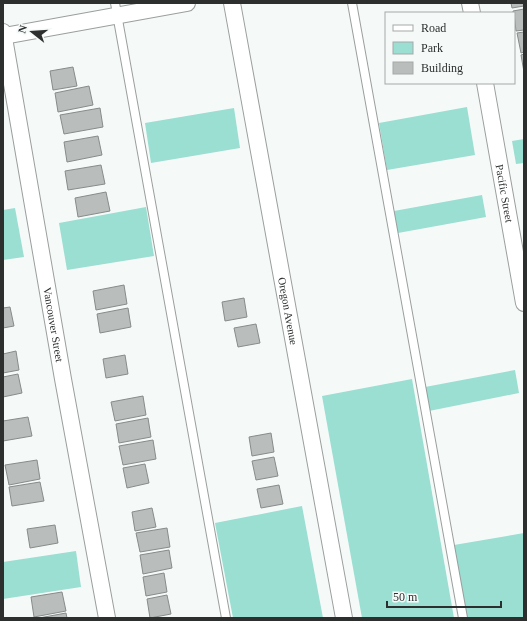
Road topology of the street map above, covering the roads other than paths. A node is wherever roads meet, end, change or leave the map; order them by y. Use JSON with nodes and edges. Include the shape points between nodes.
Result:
{"nodes":[{"id":1,"x":187,"y":3,"type":"edge"},
{"id":2,"x":232,"y":3,"type":"edge"},
{"id":3,"x":352,"y":3,"type":"edge"},
{"id":4,"x":116,"y":9,"type":"edge"},
{"id":5,"x":3,"y":34,"type":"edge"},
{"id":6,"x":484,"y":84,"type":"edge"},
{"id":7,"x":524,"y":304,"type":"edge"},
{"id":8,"x":108,"y":618,"type":"edge"},
{"id":9,"x":226,"y":618,"type":"edge"},
{"id":10,"x":344,"y":618,"type":"edge"},
{"id":11,"x":464,"y":618,"type":"edge"}],
"edges":[{"from":1,"to":4,"type":"street"},
{"from":2,"to":10,"type":"street","name":"Oregon Avenue"},
{"from":3,"to":11,"type":"lane"},
{"from":4,"to":5,"type":"street"},
{"from":4,"to":9,"type":"lane"},
{"from":5,"to":8,"type":"street","name":"Vancouver Street"},
{"from":6,"to":7,"type":"street","name":"Pacific Street"}]}
